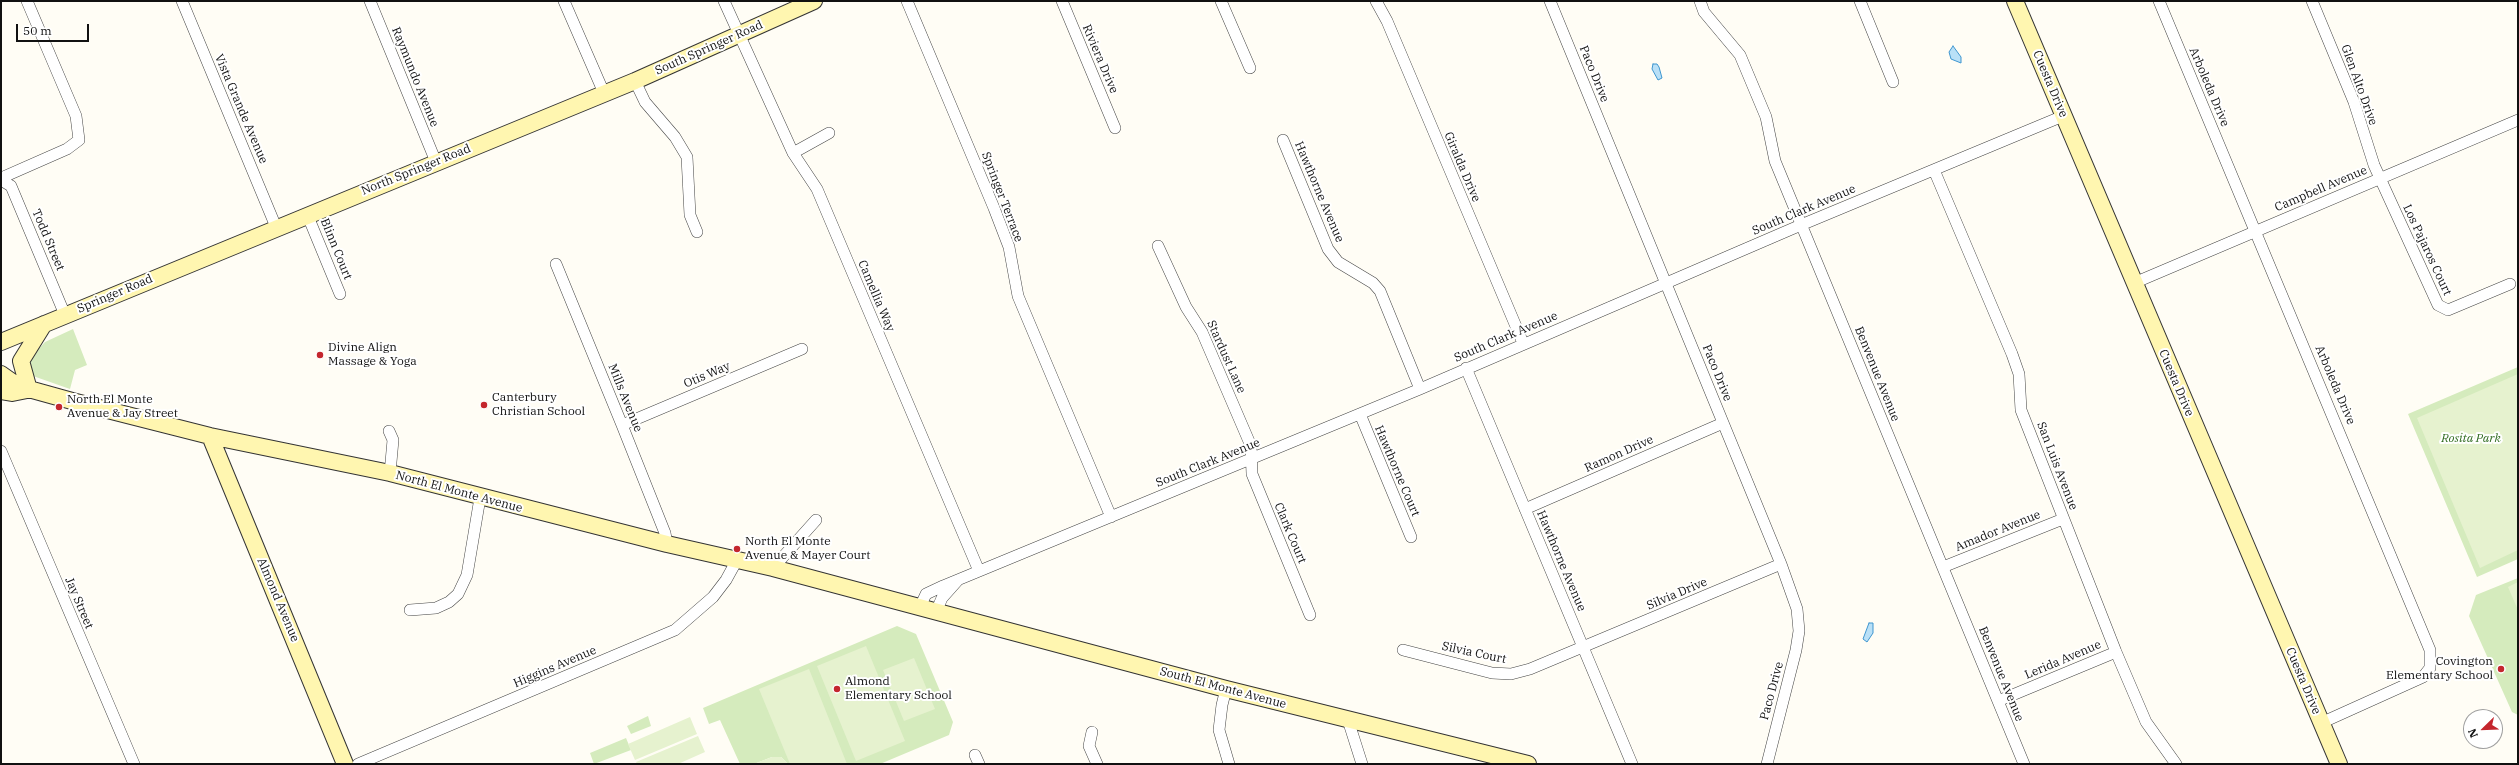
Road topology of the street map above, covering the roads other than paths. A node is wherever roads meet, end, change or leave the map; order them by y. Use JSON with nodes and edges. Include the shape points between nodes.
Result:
{"nodes":[{"id":1,"x":27,"y":1,"type":"edge"},
{"id":2,"x":182,"y":1,"type":"edge"},
{"id":3,"x":370,"y":1,"type":"edge"},
{"id":4,"x":564,"y":1,"type":"edge"},
{"id":5,"x":724,"y":1,"type":"edge"},
{"id":6,"x":814,"y":1,"type":"edge"},
{"id":7,"x":907,"y":1,"type":"edge"},
{"id":8,"x":1062,"y":1,"type":"edge"},
{"id":9,"x":1221,"y":1,"type":"edge"},
{"id":10,"x":1376,"y":1,"type":"edge"},
{"id":11,"x":1550,"y":1,"type":"edge"},
{"id":12,"x":1700,"y":1,"type":"edge"},
{"id":13,"x":1860,"y":1,"type":"edge"},
{"id":14,"x":2015,"y":1,"type":"edge"},
{"id":15,"x":2159,"y":1,"type":"edge"},
{"id":16,"x":2312,"y":1,"type":"edge"},
{"id":17,"x":740,"y":35,"type":"junction"},
{"id":18,"x":1250,"y":68,"type":"dead end"},
{"id":19,"x":635,"y":81,"type":"junction"},
{"id":20,"x":1893,"y":82,"type":"dead end"},
{"id":21,"x":604,"y":93,"type":"junction"},
{"id":22,"x":2063,"y":116,"type":"junction"},
{"id":23,"x":2518,"y":120,"type":"edge"},
{"id":24,"x":1115,"y":128,"type":"dead end"},
{"id":25,"x":829,"y":133,"type":"dead end"},
{"id":26,"x":1283,"y":140,"type":"dead end"},
{"id":27,"x":793,"y":153,"type":"junction"},
{"id":28,"x":436,"y":162,"type":"junction"},
{"id":29,"x":1934,"y":170,"type":"junction"},
{"id":30,"x":2380,"y":178,"type":"junction"},
{"id":31,"x":1,"y":179,"type":"edge"},
{"id":32,"x":307,"y":214,"type":"junction"},
{"id":33,"x":1801,"y":225,"type":"junction"},
{"id":34,"x":276,"y":227,"type":"junction"},
{"id":35,"x":2256,"y":231,"type":"junction"},
{"id":36,"x":697,"y":232,"type":"dead end"},
{"id":37,"x":1158,"y":246,"type":"dead end"},
{"id":38,"x":228,"y":247,"type":"joint"},
{"id":39,"x":556,"y":264,"type":"dead end"},
{"id":40,"x":1666,"y":283,"type":"junction"},
{"id":41,"x":2134,"y":283,"type":"junction"},
{"id":42,"x":2510,"y":284,"type":"dead end"},
{"id":43,"x":340,"y":294,"type":"dead end"},
{"id":44,"x":65,"y":315,"type":"junction"},
{"id":45,"x":44,"y":324,"type":"junction"},
{"id":46,"x":1,"y":342,"type":"edge"},
{"id":47,"x":1523,"y":343,"type":"junction"},
{"id":48,"x":802,"y":349,"type":"dead end"},
{"id":49,"x":1466,"y":368,"type":"junction"},
{"id":50,"x":1,"y":374,"type":"edge"},
{"id":51,"x":1420,"y":389,"type":"junction"},
{"id":52,"x":29,"y":390,"type":"junction"},
{"id":53,"x":5,"y":396,"type":"edge"},
{"id":54,"x":1360,"y":414,"type":"junction"},
{"id":55,"x":1723,"y":423,"type":"junction"},
{"id":56,"x":622,"y":425,"type":"junction"},
{"id":57,"x":389,"y":430,"type":"dead end"},
{"id":58,"x":210,"y":436,"type":"junction"},
{"id":59,"x":235,"y":441,"type":"junction"},
{"id":60,"x":1,"y":451,"type":"edge"},
{"id":61,"x":1251,"y":460,"type":"junction"},
{"id":62,"x":390,"y":474,"type":"junction"},
{"id":63,"x":230,"y":484,"type":"junction"},
{"id":64,"x":480,"y":498,"type":"junction"},
{"id":65,"x":1525,"y":509,"type":"junction"},
{"id":66,"x":1110,"y":517,"type":"junction"},
{"id":67,"x":2063,"y":519,"type":"junction"},
{"id":68,"x":816,"y":520,"type":"dead end"},
{"id":69,"x":1411,"y":537,"type":"dead end"},
{"id":70,"x":667,"y":544,"type":"junction"},
{"id":71,"x":737,"y":560,"type":"junction"},
{"id":72,"x":1782,"y":564,"type":"junction"},
{"id":73,"x":1943,"y":567,"type":"junction"},
{"id":74,"x":773,"y":568,"type":"junction"},
{"id":75,"x":979,"y":571,"type":"junction"},
{"id":76,"x":959,"y":579,"type":"junction"},
{"id":77,"x":920,"y":607,"type":"junction"},
{"id":78,"x":410,"y":610,"type":"dead end"},
{"id":79,"x":936,"y":612,"type":"junction"},
{"id":80,"x":1310,"y":615,"type":"dead end"},
{"id":81,"x":1583,"y":648,"type":"junction"},
{"id":82,"x":1403,"y":650,"type":"dead end"},
{"id":83,"x":2116,"y":652,"type":"junction"},
{"id":84,"x":1226,"y":689,"type":"junction"},
{"id":85,"x":1998,"y":701,"type":"junction"},
{"id":86,"x":1348,"y":720,"type":"junction"},
{"id":87,"x":2321,"y":722,"type":"junction"},
{"id":88,"x":1092,"y":732,"type":"dead end"},
{"id":89,"x":1510,"y":761,"type":"edge"},
{"id":90,"x":134,"y":764,"type":"edge"},
{"id":91,"x":345,"y":764,"type":"edge"},
{"id":92,"x":358,"y":764,"type":"edge"},
{"id":93,"x":1097,"y":764,"type":"edge"},
{"id":94,"x":1229,"y":764,"type":"edge"},
{"id":95,"x":1362,"y":764,"type":"edge"},
{"id":96,"x":1528,"y":764,"type":"edge"},
{"id":97,"x":1632,"y":764,"type":"edge"},
{"id":98,"x":1767,"y":764,"type":"edge"},
{"id":99,"x":2024,"y":764,"type":"edge"},
{"id":100,"x":2176,"y":764,"type":"edge"},
{"id":101,"x":2339,"y":764,"type":"edge"}],
"edges":[{"from":1,"to":31,"type":"street","via":[[76,116],[79,140],[67,149]]},
{"from":2,"to":34,"type":"street","name":"Vista Grande Avenue"},
{"from":3,"to":28,"type":"street","name":"Raymundo Avenue"},
{"from":4,"to":21,"type":"street"},
{"from":5,"to":17,"type":"street","name":"Camellia Way"},
{"from":6,"to":17,"type":"street","name":"South Springer Road"},
{"from":7,"to":66,"type":"street","name":"Springer Terrace","via":[[994,208],[1008,247],[1018,296]]},
{"from":8,"to":24,"type":"street","name":"Riviera Drive"},
{"from":9,"to":18,"type":"street"},
{"from":10,"to":47,"type":"street","name":"Giralda Drive","via":[[1387,20]]},
{"from":11,"to":40,"type":"street","name":"Paco Drive"},
{"from":12,"to":33,"type":"street","name":"Benvenue Avenue","via":[[1704,12],[1740,55],[1766,117],[1775,161]]},
{"from":13,"to":20,"type":"street"},
{"from":14,"to":22,"type":"street","name":"Cuesta Drive"},
{"from":15,"to":35,"type":"street","name":"Arboleda Drive"},
{"from":16,"to":30,"type":"street","name":"Glen Alto Drive","via":[[2354,102]]},
{"from":17,"to":19,"type":"street","name":"South Springer Road"},
{"from":17,"to":27,"type":"street","name":"Camellia Way"},
{"from":19,"to":21,"type":"street","name":"South Springer Road"},
{"from":19,"to":36,"type":"street","via":[[646,102],[675,137],[687,157],[690,215]]},
{"from":21,"to":28,"type":"street","name":"North Springer Road"},
{"from":22,"to":29,"type":"street","name":"South Clark Avenue"},
{"from":22,"to":41,"type":"street","name":"Cuesta Drive"},
{"from":23,"to":30,"type":"street","name":"Campbell Avenue"},
{"from":25,"to":27,"type":"street"},
{"from":26,"to":51,"type":"street","name":"Hawthorne Avenue","via":[[1328,249],[1338,262],[1373,283],[1380,292]]},
{"from":27,"to":75,"type":"street","name":"Camellia Way","via":[[817,189]]},
{"from":28,"to":32,"type":"street","name":"North Springer Road"},
{"from":29,"to":33,"type":"street","name":"South Clark Avenue"},
{"from":29,"to":67,"type":"street","name":"San Luis Avenue","via":[[2012,354],[2019,374],[2021,410]]},
{"from":30,"to":35,"type":"street","name":"Campbell Avenue"},
{"from":30,"to":42,"type":"street","name":"Los Pajaros Court","via":[[2438,305],[2448,310]]},
{"from":31,"to":44,"type":"street","name":"Todd Street","via":[[11,186]]},
{"from":32,"to":34,"type":"street","name":"North Springer Road"},
{"from":32,"to":43,"type":"street","name":"Blinn Court"},
{"from":33,"to":40,"type":"street","name":"South Clark Avenue"},
{"from":33,"to":73,"type":"street","name":"Benvenue Avenue"},
{"from":34,"to":38,"type":"street","name":"North Springer Road"},
{"from":35,"to":41,"type":"street","name":"Campbell Avenue"},
{"from":35,"to":87,"type":"street","name":"Arboleda Drive","via":[[2411,601],[2432,658],[2430,668],[2423,677]]},
{"from":37,"to":61,"type":"street","name":"Stardust Lane","via":[[1186,307],[1202,332],[1251,446]]},
{"from":38,"to":44,"type":"street","name":"Springer Road"},
{"from":39,"to":56,"type":"street","name":"Mills Avenue"},
{"from":40,"to":47,"type":"street","name":"South Clark Avenue"},
{"from":40,"to":55,"type":"street","name":"Paco Drive"},
{"from":41,"to":87,"type":"street","name":"Cuesta Drive"},
{"from":44,"to":45,"type":"street","name":"Springer Road"},
{"from":45,"to":46,"type":"street","name":"Springer Road"},
{"from":45,"to":52,"type":"street","via":[[21,361]]},
{"from":47,"to":49,"type":"street","name":"South Clark Avenue"},
{"from":48,"to":56,"type":"street","name":"Otis Way"},
{"from":49,"to":51,"type":"street","name":"South Clark Avenue"},
{"from":49,"to":65,"type":"street","name":"Hawthorne Avenue"},
{"from":50,"to":52,"type":"street","name":"North El Monte Avenue","via":[[10,382]]},
{"from":51,"to":54,"type":"street","name":"South Clark Avenue"},
{"from":52,"to":53,"type":"street"},
{"from":52,"to":58,"type":"street","name":"North El Monte Avenue"},
{"from":54,"to":61,"type":"street","name":"South Clark Avenue"},
{"from":54,"to":69,"type":"street","name":"Hawthorne Court"},
{"from":55,"to":65,"type":"street","name":"Ramon Drive"},
{"from":55,"to":72,"type":"street","name":"Paco Drive"},
{"from":56,"to":70,"type":"street","name":"Mills Avenue","via":[[665,533]]},
{"from":57,"to":62,"type":"street","via":[[393,440]]},
{"from":58,"to":59,"type":"street","name":"North El Monte Avenue"},
{"from":58,"to":63,"type":"street","name":"Almond Avenue"},
{"from":59,"to":62,"type":"street","name":"North El Monte Avenue"},
{"from":59,"to":63,"type":"street","via":[[228,455]]},
{"from":60,"to":90,"type":"street","name":"Jay Street"},
{"from":61,"to":66,"type":"street","name":"South Clark Avenue"},
{"from":61,"to":80,"type":"street","name":"Clark Court","via":[[1252,474]]},
{"from":62,"to":64,"type":"street","name":"North El Monte Avenue"},
{"from":63,"to":91,"type":"street","name":"Almond Avenue"},
{"from":64,"to":70,"type":"street","name":"North El Monte Avenue"},
{"from":64,"to":78,"type":"street","via":[[467,575],[458,594],[436,608]]},
{"from":65,"to":81,"type":"street","name":"Hawthorne Avenue"},
{"from":66,"to":75,"type":"street","name":"South Clark Avenue"},
{"from":67,"to":73,"type":"street","name":"Amador Avenue"},
{"from":67,"to":83,"type":"street","name":"San Luis Avenue"},
{"from":68,"to":74,"type":"street"},
{"from":70,"to":71,"type":"street","name":"North El Monte Avenue"},
{"from":71,"to":74,"type":"street","name":"North El Monte Avenue"},
{"from":71,"to":92,"type":"street","name":"Higgins Avenue","via":[[713,597],[675,630]]},
{"from":72,"to":81,"type":"street","name":"Silvia Drive"},
{"from":72,"to":98,"type":"street","name":"Paco Drive","via":[[1797,609],[1799,631]]},
{"from":73,"to":85,"type":"street","name":"Benvenue Avenue"},
{"from":74,"to":77,"type":"street","name":"North El Monte Avenue"},
{"from":75,"to":76,"type":"street","name":"South Clark Avenue"},
{"from":76,"to":77,"type":"street","name":"South Clark Avenue","via":[[926,594]]},
{"from":76,"to":79,"type":"street","name":"South Clark Avenue","via":[[942,598]]},
{"from":77,"to":79,"type":"street","name":"South El Monte Avenue"},
{"from":79,"to":84,"type":"street","name":"South El Monte Avenue"},
{"from":81,"to":82,"type":"street","name":"Silvia Court","via":[[1511,674],[1492,673]]},
{"from":81,"to":97,"type":"street","name":"Hawthorne Avenue"},
{"from":83,"to":85,"type":"street","name":"Lerida Avenue"},
{"from":83,"to":100,"type":"street","name":"San Luis Avenue","via":[[2146,722]]},
{"from":84,"to":86,"type":"street","name":"South El Monte Avenue"},
{"from":84,"to":94,"type":"street","via":[[1220,730]]},
{"from":85,"to":99,"type":"street","name":"Benvenue Avenue"},
{"from":86,"to":89,"type":"street","name":"South El Monte Avenue"},
{"from":86,"to":95,"type":"street"},
{"from":87,"to":101,"type":"street","name":"Cuesta Drive"},
{"from":88,"to":93,"type":"street","via":[[1089,746]]},
{"from":89,"to":96,"type":"street","name":"South El Monte Avenue"}]}
